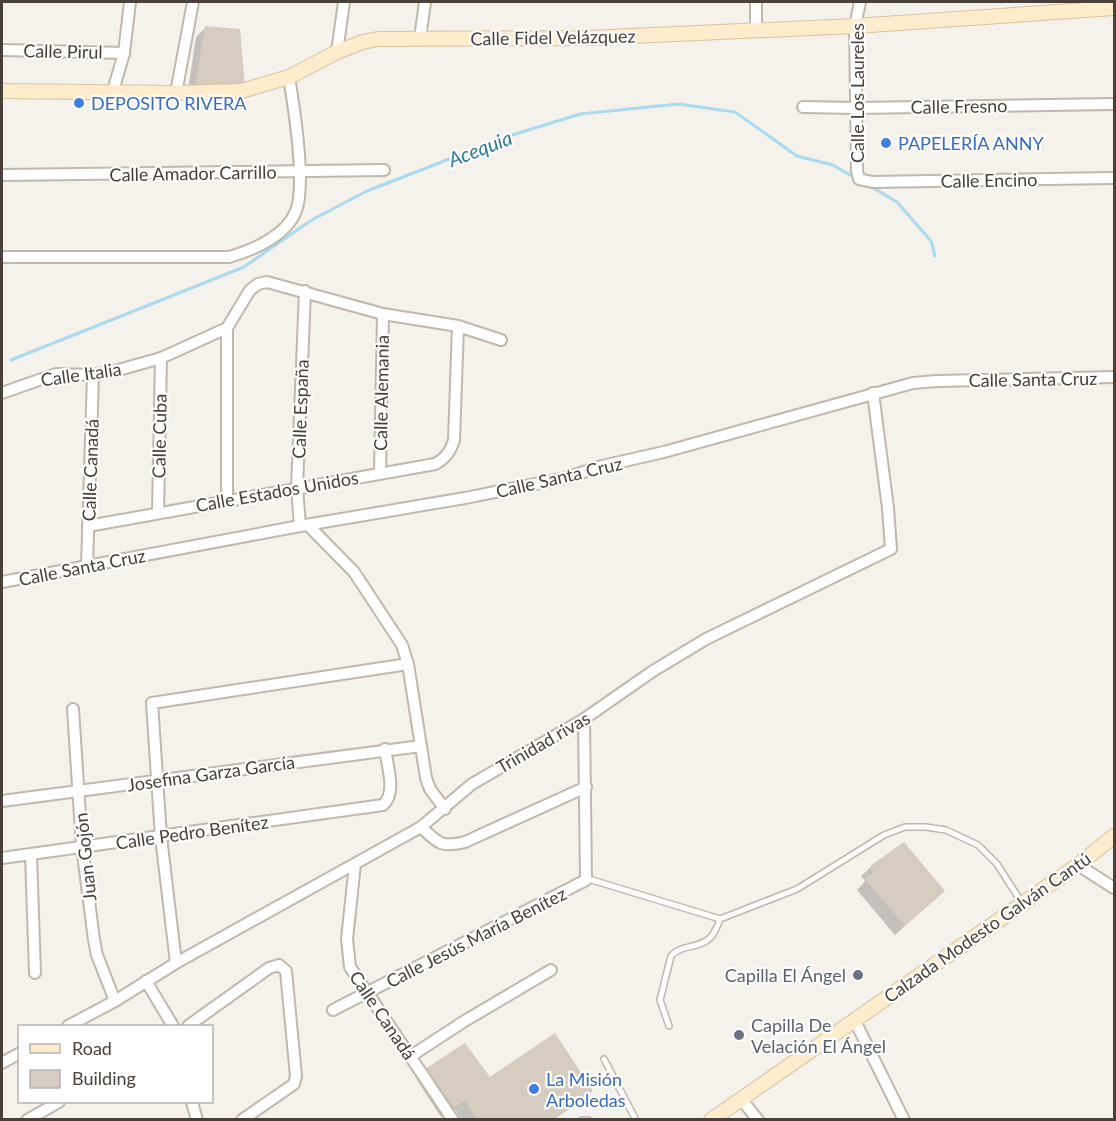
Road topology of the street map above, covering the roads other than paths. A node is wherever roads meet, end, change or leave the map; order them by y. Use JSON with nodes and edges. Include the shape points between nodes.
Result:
{"nodes":[{"id":1,"x":130,"y":2,"type":"edge"},
{"id":2,"x":193,"y":2,"type":"edge"},
{"id":3,"x":344,"y":2,"type":"edge"},
{"id":4,"x":425,"y":2,"type":"edge"},
{"id":5,"x":756,"y":2,"type":"edge"},
{"id":6,"x":860,"y":2,"type":"edge"},
{"id":7,"x":1114,"y":8,"type":"edge"},
{"id":8,"x":855,"y":26,"type":"junction"},
{"id":9,"x":756,"y":31,"type":"junction"},
{"id":10,"x":420,"y":39,"type":"junction"},
{"id":11,"x":2,"y":50,"type":"edge"},
{"id":12,"x":337,"y":52,"type":"junction"},
{"id":13,"x":124,"y":53,"type":"junction"},
{"id":14,"x":289,"y":77,"type":"junction"},
{"id":15,"x":2,"y":91,"type":"edge"},
{"id":16,"x":113,"y":91,"type":"junction"},
{"id":17,"x":176,"y":93,"type":"junction"},
{"id":18,"x":1114,"y":104,"type":"edge"},
{"id":19,"x":803,"y":107,"type":"dead end"},
{"id":20,"x":856,"y":108,"type":"junction"},
{"id":21,"x":384,"y":170,"type":"dead end"},
{"id":22,"x":299,"y":171,"type":"junction"},
{"id":23,"x":2,"y":175,"type":"edge"},
{"id":24,"x":1114,"y":178,"type":"edge"},
{"id":25,"x":863,"y":181,"type":"joint"},
{"id":26,"x":2,"y":257,"type":"edge"},
{"id":27,"x":305,"y":291,"type":"junction"},
{"id":28,"x":383,"y":314,"type":"junction"},
{"id":29,"x":458,"y":326,"type":"junction"},
{"id":30,"x":227,"y":328,"type":"junction"},
{"id":31,"x":501,"y":340,"type":"dead end"},
{"id":32,"x":161,"y":358,"type":"junction"},
{"id":33,"x":93,"y":375,"type":"junction"},
{"id":34,"x":1114,"y":377,"type":"edge"},
{"id":35,"x":2,"y":393,"type":"edge"},
{"id":36,"x":873,"y":393,"type":"junction"},
{"id":37,"x":380,"y":472,"type":"junction"},
{"id":38,"x":297,"y":488,"type":"junction"},
{"id":39,"x":227,"y":500,"type":"junction"},
{"id":40,"x":158,"y":513,"type":"junction"},
{"id":41,"x":88,"y":526,"type":"junction"},
{"id":42,"x":304,"y":526,"type":"junction"},
{"id":43,"x":87,"y":566,"type":"junction"},
{"id":44,"x":2,"y":582,"type":"edge"},
{"id":45,"x":408,"y":664,"type":"junction"},
{"id":46,"x":73,"y":709,"type":"dead end"},
{"id":47,"x":584,"y":719,"type":"junction"},
{"id":48,"x":421,"y":746,"type":"junction"},
{"id":49,"x":385,"y":749,"type":"junction"},
{"id":50,"x":158,"y":782,"type":"junction"},
{"id":51,"x":586,"y":787,"type":"junction"},
{"id":52,"x":79,"y":791,"type":"junction"},
{"id":53,"x":2,"y":801,"type":"edge"},
{"id":54,"x":445,"y":809,"type":"junction"},
{"id":55,"x":422,"y":827,"type":"junction"},
{"id":56,"x":1114,"y":836,"type":"edge"},
{"id":57,"x":160,"y":837,"type":"junction"},
{"id":58,"x":82,"y":846,"type":"junction"},
{"id":59,"x":31,"y":855,"type":"junction"},
{"id":60,"x":2,"y":858,"type":"edge"},
{"id":61,"x":355,"y":864,"type":"junction"},
{"id":62,"x":1078,"y":865,"type":"junction"},
{"id":63,"x":586,"y":880,"type":"junction"},
{"id":64,"x":1114,"y":888,"type":"edge"},
{"id":65,"x":1022,"y":903,"type":"junction"},
{"id":66,"x":720,"y":919,"type":"junction"},
{"id":67,"x":176,"y":963,"type":"junction"},
{"id":68,"x":551,"y":970,"type":"dead end"},
{"id":69,"x":35,"y":973,"type":"dead end"},
{"id":70,"x":147,"y":981,"type":"junction"},
{"id":71,"x":367,"y":994,"type":"junction"},
{"id":72,"x":115,"y":1001,"type":"junction"},
{"id":73,"x":333,"y":1010,"type":"dead end"},
{"id":74,"x":854,"y":1019,"type":"junction"},
{"id":75,"x":70,"y":1025,"type":"edge"},
{"id":76,"x":171,"y":1025,"type":"edge"},
{"id":77,"x":189,"y":1025,"type":"edge"},
{"id":78,"x":669,"y":1026,"type":"dead end"},
{"id":79,"x":18,"y":1054,"type":"edge"},
{"id":80,"x":411,"y":1056,"type":"junction"},
{"id":81,"x":604,"y":1059,"type":"dead end"},
{"id":82,"x":2,"y":1063,"type":"edge"},
{"id":83,"x":741,"y":1099,"type":"junction"},
{"id":84,"x":55,"y":1103,"type":"edge"},
{"id":85,"x":193,"y":1103,"type":"edge"},
{"id":86,"x":27,"y":1119,"type":"edge"},
{"id":87,"x":197,"y":1119,"type":"edge"},
{"id":88,"x":242,"y":1119,"type":"edge"},
{"id":89,"x":453,"y":1119,"type":"edge"},
{"id":90,"x":582,"y":1119,"type":"edge"},
{"id":91,"x":588,"y":1119,"type":"edge"},
{"id":92,"x":636,"y":1119,"type":"edge"},
{"id":93,"x":711,"y":1119,"type":"edge"},
{"id":94,"x":758,"y":1119,"type":"edge"},
{"id":95,"x":904,"y":1119,"type":"edge"}],
"edges":[{"from":1,"to":13,"type":"street"},
{"from":2,"to":17,"type":"street"},
{"from":3,"to":12,"type":"street"},
{"from":4,"to":10,"type":"street"},
{"from":5,"to":9,"type":"street"},
{"from":6,"to":8,"type":"street","name":"Calle Los Laureles"},
{"from":7,"to":8,"type":"street","name":"Calle Fidel Velázquez"},
{"from":8,"to":9,"type":"street","name":"Calle Fidel Velázquez"},
{"from":8,"to":20,"type":"street","name":"Calle Los Laureles"},
{"from":9,"to":10,"type":"street","name":"Calle Fidel Velázquez"},
{"from":10,"to":12,"type":"street","name":"Calle Fidel Velázquez","via":[[378,39]]},
{"from":11,"to":13,"type":"street","name":"Calle Pirul"},
{"from":12,"to":14,"type":"street","name":"Calle Fidel Velázquez"},
{"from":13,"to":16,"type":"street"},
{"from":14,"to":17,"type":"street","name":"Calle Fidel Velázquez","via":[[241,91]]},
{"from":14,"to":22,"type":"street"},
{"from":15,"to":16,"type":"street","name":"Calle Fidel Velázquez"},
{"from":16,"to":17,"type":"street","name":"Calle Fidel Velázquez"},
{"from":18,"to":20,"type":"street","name":"Calle Fresno"},
{"from":19,"to":20,"type":"street","name":"Calle Fresno"},
{"from":20,"to":25,"type":"street","name":"Calle Los Laureles","via":[[856,171]]},
{"from":21,"to":22,"type":"street","name":"Calle Amador Carrillo"},
{"from":22,"to":23,"type":"street","name":"Calle Amador Carrillo"},
{"from":22,"to":26,"type":"street","via":[[296,211],[289,222],[259,246],[229,257]]},
{"from":24,"to":25,"type":"street","name":"Calle Encino"},
{"from":27,"to":28,"type":"street"},
{"from":27,"to":30,"type":"street","via":[[274,283],[258,284],[250,290]]},
{"from":27,"to":38,"type":"street","name":"Calle España"},
{"from":28,"to":29,"type":"street"},
{"from":28,"to":37,"type":"street","name":"Calle Alemania"},
{"from":29,"to":31,"type":"street"},
{"from":29,"to":37,"type":"street","name":"Calle Estados Unidos","via":[[450,452],[435,464]]},
{"from":30,"to":32,"type":"street","name":"Calle Italia"},
{"from":30,"to":39,"type":"street"},
{"from":32,"to":33,"type":"street","name":"Calle Italia"},
{"from":32,"to":40,"type":"street","name":"Calle Cuba"},
{"from":33,"to":35,"type":"street","name":"Calle Italia","via":[[56,374]]},
{"from":33,"to":41,"type":"street","name":"Calle Canadá"},
{"from":34,"to":36,"type":"street","name":"Calle Santa Cruz","via":[[937,381]]},
{"from":36,"to":42,"type":"street","name":"Calle Santa Cruz","via":[[565,478]]},
{"from":36,"to":47,"type":"street","name":"Trinidad rivas","via":[[891,549],[706,639]]},
{"from":37,"to":38,"type":"street","name":"Calle Estados Unidos"},
{"from":38,"to":39,"type":"street","name":"Calle Estados Unidos"},
{"from":38,"to":42,"type":"street","name":"Calle España"},
{"from":39,"to":40,"type":"street","name":"Calle Estados Unidos"},
{"from":40,"to":41,"type":"street","name":"Calle Estados Unidos"},
{"from":41,"to":43,"type":"street","name":"Calle Canadá"},
{"from":42,"to":43,"type":"street","name":"Calle Santa Cruz"},
{"from":42,"to":45,"type":"street","via":[[341,558],[371,595],[402,645]]},
{"from":43,"to":44,"type":"street","name":"Calle Santa Cruz"},
{"from":45,"to":48,"type":"street"},
{"from":45,"to":50,"type":"street","via":[[152,703]]},
{"from":46,"to":52,"type":"street","name":"Juan Gojón"},
{"from":47,"to":51,"type":"street"},
{"from":47,"to":54,"type":"street","name":"Trinidad rivas","via":[[472,784]]},
{"from":48,"to":49,"type":"street","name":"Josefina Garza García"},
{"from":48,"to":54,"type":"street","via":[[430,789]]},
{"from":49,"to":50,"type":"street","name":"Josefina Garza García"},
{"from":49,"to":57,"type":"street","name":"Calle Pedro Benítez","via":[[390,789],[383,805]]},
{"from":50,"to":52,"type":"street","name":"Josefina Garza García"},
{"from":50,"to":57,"type":"street"},
{"from":51,"to":55,"type":"street","via":[[465,842],[437,842]]},
{"from":51,"to":63,"type":"street"},
{"from":52,"to":53,"type":"street","name":"Josefina Garza García"},
{"from":52,"to":58,"type":"street","name":"Juan Gojón"},
{"from":54,"to":55,"type":"street","name":"Trinidad rivas"},
{"from":55,"to":61,"type":"street","name":"Trinidad rivas"},
{"from":56,"to":62,"type":"street","name":"Calzada Modesto Galván Cantú"},
{"from":57,"to":58,"type":"street","name":"Calle Pedro Benítez"},
{"from":57,"to":67,"type":"street"},
{"from":58,"to":59,"type":"street","name":"Calle Pedro Benítez"},
{"from":58,"to":72,"type":"street","name":"Juan Gojón","via":[[97,956]]},
{"from":59,"to":60,"type":"street","name":"Calle Pedro Benítez"},
{"from":59,"to":69,"type":"street"},
{"from":61,"to":67,"type":"street","name":"Trinidad rivas"},
{"from":61,"to":71,"type":"street","name":"Calle Canadá","via":[[347,956]]},
{"from":62,"to":64,"type":"street"},
{"from":62,"to":65,"type":"street","name":"Calzada Modesto Galván Cantú"},
{"from":63,"to":66,"type":"lane"},
{"from":63,"to":71,"type":"street","name":"Calle Jesús María Benítez"},
{"from":65,"to":66,"type":"lane","via":[[997,864],[978,845],[946,830],[905,827],[884,835],[797,889]]},
{"from":65,"to":74,"type":"street","name":"Calzada Modesto Galván Cantú"},
{"from":66,"to":78,"type":"lane","via":[[710,938],[671,956],[660,1000]]},
{"from":67,"to":70,"type":"street","name":"Trinidad rivas"},
{"from":68,"to":80,"type":"street"},
{"from":70,"to":72,"type":"street","name":"Trinidad rivas"},
{"from":70,"to":76,"type":"street"},
{"from":71,"to":73,"type":"street","name":"Calle Jesús María Benítez"},
{"from":71,"to":80,"type":"street","name":"Calle Canadá"},
{"from":72,"to":75,"type":"street","name":"Trinidad rivas"},
{"from":74,"to":83,"type":"street","name":"Calzada Modesto Galván Cantú"},
{"from":74,"to":95,"type":"street"},
{"from":77,"to":88,"type":"street","via":[[269,968],[279,965],[286,971],[294,1084]]},
{"from":79,"to":82,"type":"street"},
{"from":80,"to":89,"type":"street","name":"Calle Canadá"},
{"from":81,"to":92,"type":"lane"},
{"from":83,"to":93,"type":"street","name":"Calzada Modesto Galván Cantú"},
{"from":83,"to":94,"type":"street"},
{"from":84,"to":86,"type":"street"},
{"from":85,"to":87,"type":"street"},
{"from":90,"to":91,"type":"lane"}]}
